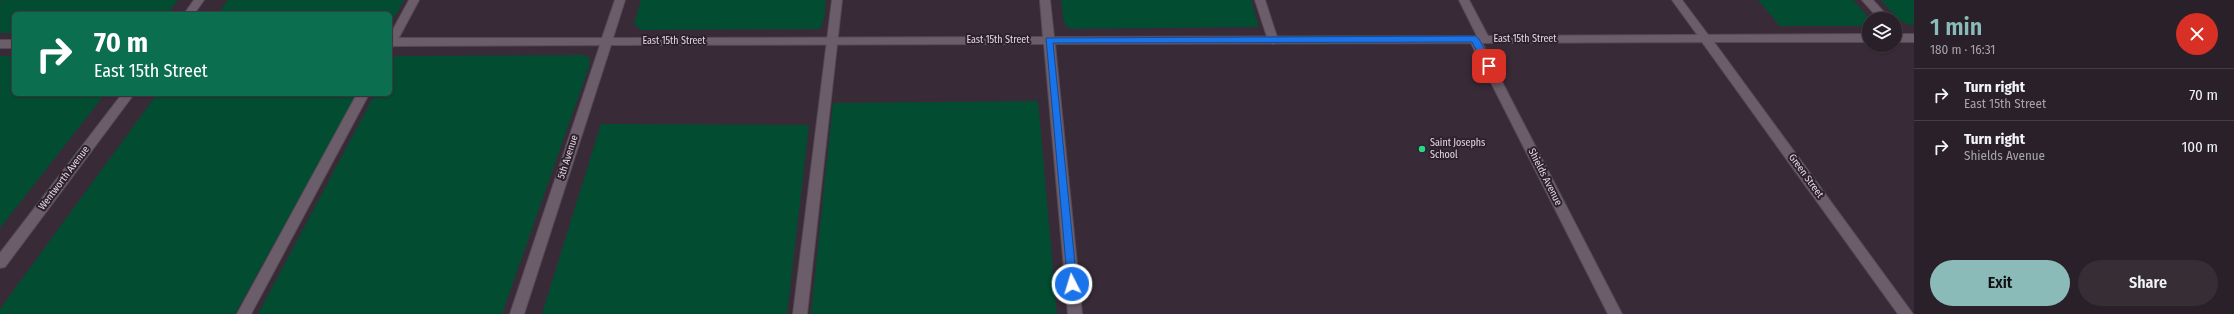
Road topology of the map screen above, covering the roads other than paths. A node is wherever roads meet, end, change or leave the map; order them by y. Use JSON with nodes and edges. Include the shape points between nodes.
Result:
{"nodes":[{"id":1,"x":199,"y":0,"type":"edge"},
{"id":2,"x":414,"y":0,"type":"edge"},
{"id":3,"x":620,"y":0,"type":"edge"},
{"id":4,"x":837,"y":0,"type":"edge"},
{"id":5,"x":1045,"y":0,"type":"edge"},
{"id":6,"x":1260,"y":0,"type":"edge"},
{"id":7,"x":1464,"y":0,"type":"edge"},
{"id":8,"x":1677,"y":0,"type":"edge"},
{"id":9,"x":1867,"y":0,"type":"edge"},
{"id":10,"x":190,"y":12,"type":"edge"},
{"id":11,"x":1878,"y":12,"type":"edge"},
{"id":12,"x":1902,"y":36,"type":"edge"},
{"id":13,"x":1705,"y":38,"type":"junction"},
{"id":14,"x":1862,"y":38,"type":"edge"},
{"id":15,"x":1914,"y":38,"type":"edge"},
{"id":16,"x":392,"y":39,"type":"edge"},
{"id":17,"x":1480,"y":39,"type":"junction"},
{"id":18,"x":1049,"y":40,"type":"junction"},
{"id":19,"x":1273,"y":40,"type":"junction"},
{"id":20,"x":832,"y":41,"type":"junction"},
{"id":21,"x":606,"y":42,"type":"junction"},
{"id":22,"x":392,"y":43,"type":"edge"},
{"id":23,"x":0,"y":44,"type":"edge"},
{"id":24,"x":12,"y":44,"type":"edge"},
{"id":25,"x":126,"y":96,"type":"edge"},
{"id":26,"x":362,"y":96,"type":"edge"},
{"id":27,"x":0,"y":263,"type":"edge"},
{"id":28,"x":244,"y":314,"type":"edge"},
{"id":29,"x":517,"y":314,"type":"edge"},
{"id":30,"x":800,"y":314,"type":"edge"},
{"id":31,"x":1075,"y":314,"type":"edge"},
{"id":32,"x":1615,"y":314,"type":"edge"},
{"id":33,"x":1906,"y":314,"type":"edge"}],
"edges":[{"from":1,"to":10,"type":"street"},
{"from":2,"to":16,"type":"street"},
{"from":3,"to":21,"type":"street","name":"5th Avenue"},
{"from":4,"to":20,"type":"street"},
{"from":5,"to":18,"type":"street"},
{"from":6,"to":19,"type":"street"},
{"from":7,"to":17,"type":"street","name":"Shields Avenue"},
{"from":8,"to":13,"type":"street","name":"Green Street"},
{"from":9,"to":11,"type":"street"},
{"from":12,"to":15,"type":"street"},
{"from":13,"to":14,"type":"street","name":"East 15th Street"},
{"from":13,"to":17,"type":"street","name":"East 15th Street"},
{"from":13,"to":33,"type":"street","name":"Green Street"},
{"from":17,"to":19,"type":"street","name":"East 15th Street"},
{"from":17,"to":32,"type":"street","name":"Shields Avenue"},
{"from":18,"to":19,"type":"street","name":"East 15th Street"},
{"from":18,"to":20,"type":"street","name":"East 15th Street"},
{"from":18,"to":31,"type":"street"},
{"from":20,"to":21,"type":"street","name":"East 15th Street"},
{"from":20,"to":30,"type":"street"},
{"from":21,"to":22,"type":"street","name":"East 15th Street"},
{"from":21,"to":29,"type":"street","name":"5th Avenue"},
{"from":23,"to":24,"type":"street"},
{"from":25,"to":27,"type":"street","name":"Wentworth Avenue"},
{"from":26,"to":28,"type":"street"}]}
